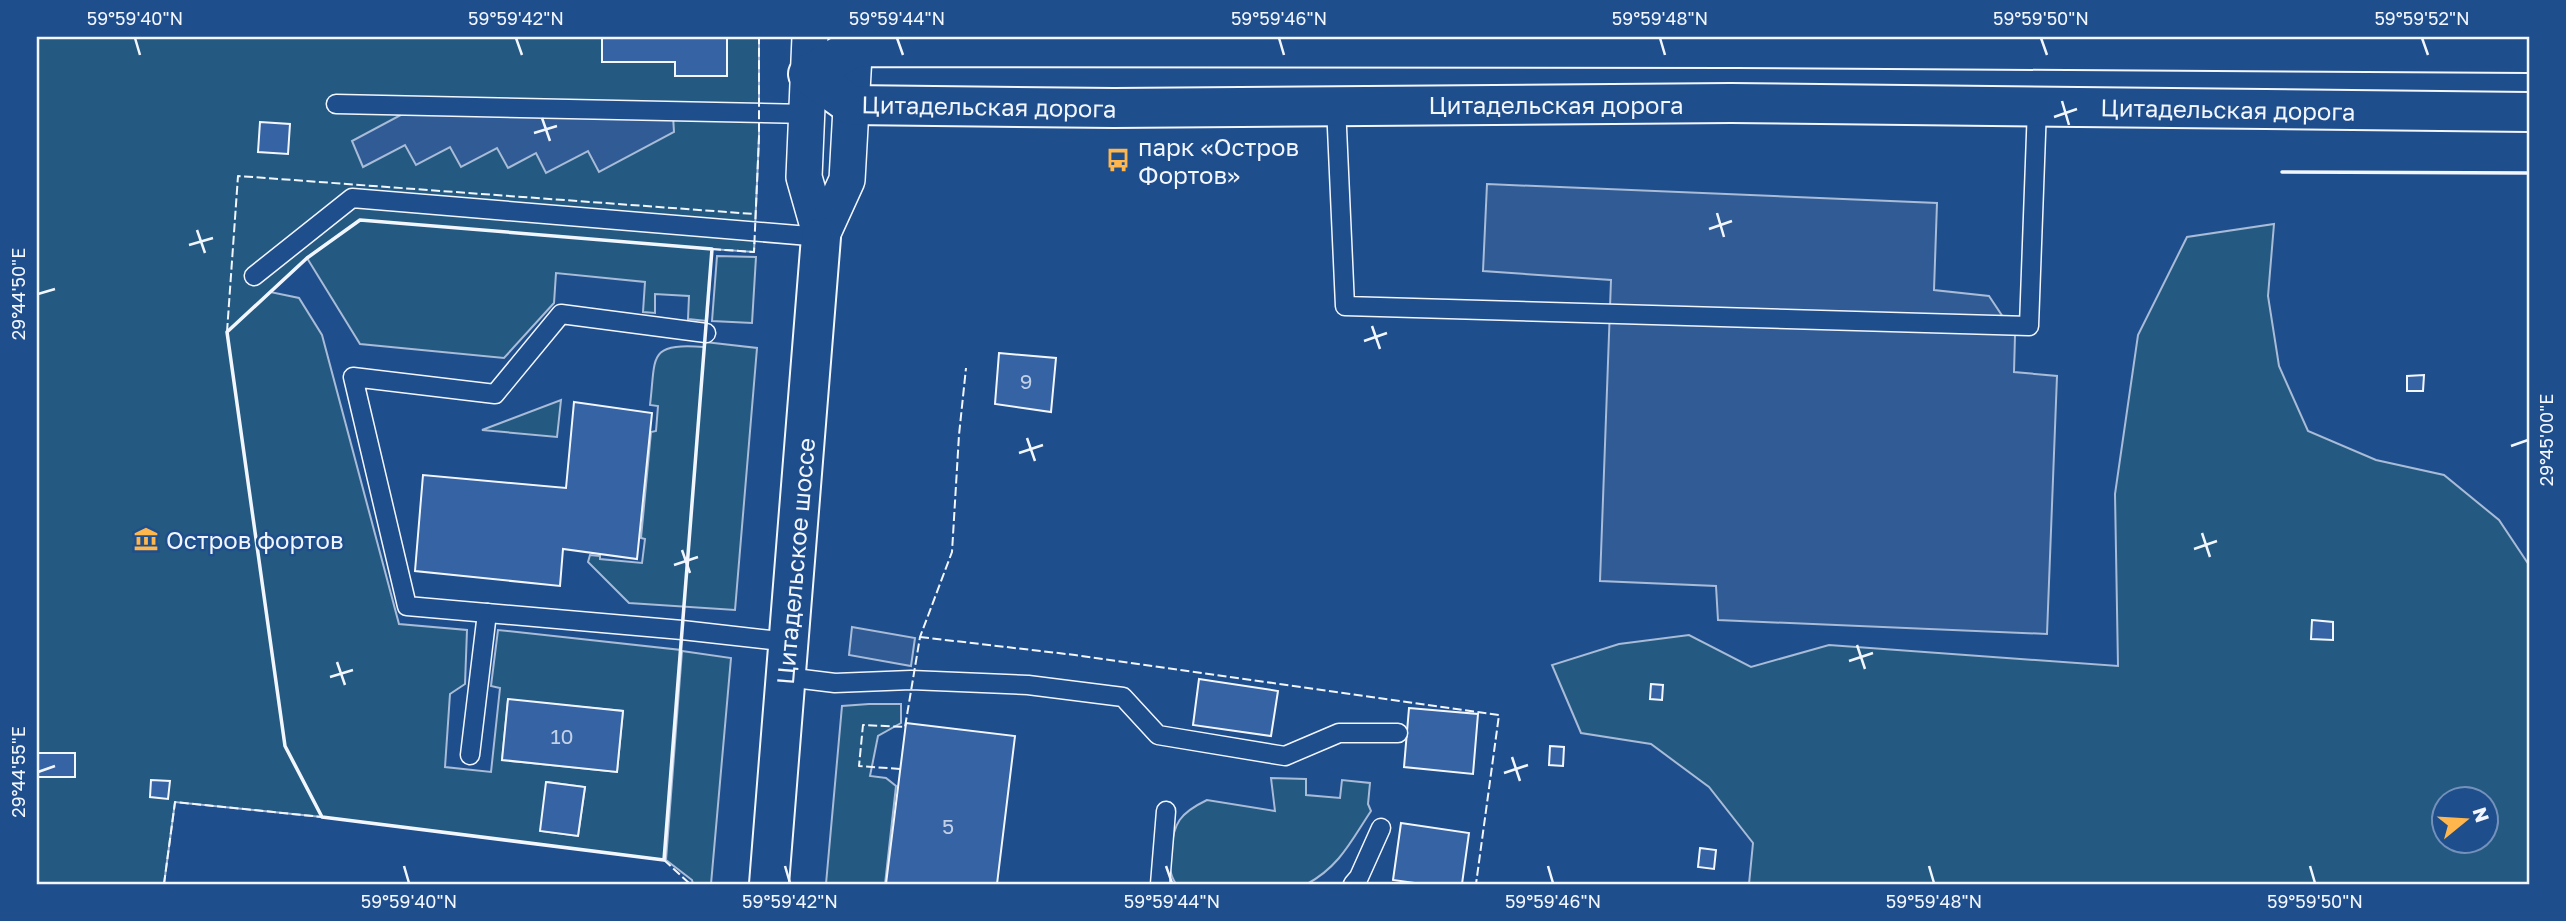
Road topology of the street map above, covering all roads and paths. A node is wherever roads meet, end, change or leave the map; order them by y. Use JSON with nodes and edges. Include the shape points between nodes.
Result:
{"nodes":[{"id":1,"x":855,"y":42,"type":"edge"},
{"id":2,"x":1736,"y":42,"type":"edge"},
{"id":3,"x":2529,"y":53,"type":"edge"},
{"id":4,"x":809,"y":55,"type":"edge"},
{"id":5,"x":336,"y":104,"type":"dead end"},
{"id":6,"x":851,"y":105,"type":"junction"},
{"id":7,"x":1336,"y":106,"type":"junction"},
{"id":8,"x":2036,"y":107,"type":"junction"},
{"id":9,"x":2529,"y":112,"type":"edge"},
{"id":10,"x":807,"y":114,"type":"junction"},
{"id":11,"x":821,"y":237,"type":"junction"},
{"id":12,"x":254,"y":276,"type":"dead end"},
{"id":13,"x":706,"y":333,"type":"dead end"},
{"id":14,"x":487,"y":613,"type":"junction"},
{"id":15,"x":787,"y":660,"type":"junction"},
{"id":16,"x":1398,"y":733,"type":"dead end"},
{"id":17,"x":470,"y":755,"type":"dead end"},
{"id":18,"x":1166,"y":811,"type":"dead end"},
{"id":19,"x":1381,"y":828,"type":"dead end"},
{"id":20,"x":769,"y":884,"type":"edge"},
{"id":21,"x":1160,"y":884,"type":"edge"},
{"id":22,"x":1353,"y":884,"type":"edge"}],
"edges":[{"from":1,"to":2,"type":"street"},
{"from":1,"to":4,"type":"street"},
{"from":1,"to":6,"type":"street","name":"Цитадельское шоссе"},
{"from":2,"to":3,"type":"street"},
{"from":4,"to":6,"type":"street","name":"Цитадельская дорога"},
{"from":4,"to":10,"type":"street","name":"Цитадельское шоссе"},
{"from":5,"to":10,"type":"lane"},
{"from":6,"to":7,"type":"street","name":"Цитадельская дорога"},
{"from":6,"to":11,"type":"street","name":"Цитадельское шоссе","via":[[847,180]]},
{"from":7,"to":8,"type":"street","name":"Цитадельская дорога","via":[[1731,103]]},
{"from":7,"to":8,"type":"lane","via":[[1345,306],[2029,326]]},
{"from":8,"to":9,"type":"street","name":"Цитадельская дорога"},
{"from":10,"to":11,"type":"street","name":"Цитадельское шоссе","via":[[804,177]]},
{"from":11,"to":12,"type":"lane","via":[[352,198]]},
{"from":11,"to":15,"type":"street","name":"Цитадельское шоссе"},
{"from":13,"to":14,"type":"lane","via":[[561,314],[495,394],[353,377],[408,606]]},
{"from":14,"to":15,"type":"lane","via":[[682,629]]},
{"from":14,"to":17,"type":"lane"},
{"from":15,"to":16,"type":"lane","via":[[835,683],[911,680],[1028,685],[1123,697],[1158,735],[1285,756],[1339,733]]},
{"from":15,"to":20,"type":"street","name":"Цитадельское шоссе"},
{"from":18,"to":21,"type":"lane"},
{"from":19,"to":22,"type":"lane"}]}
